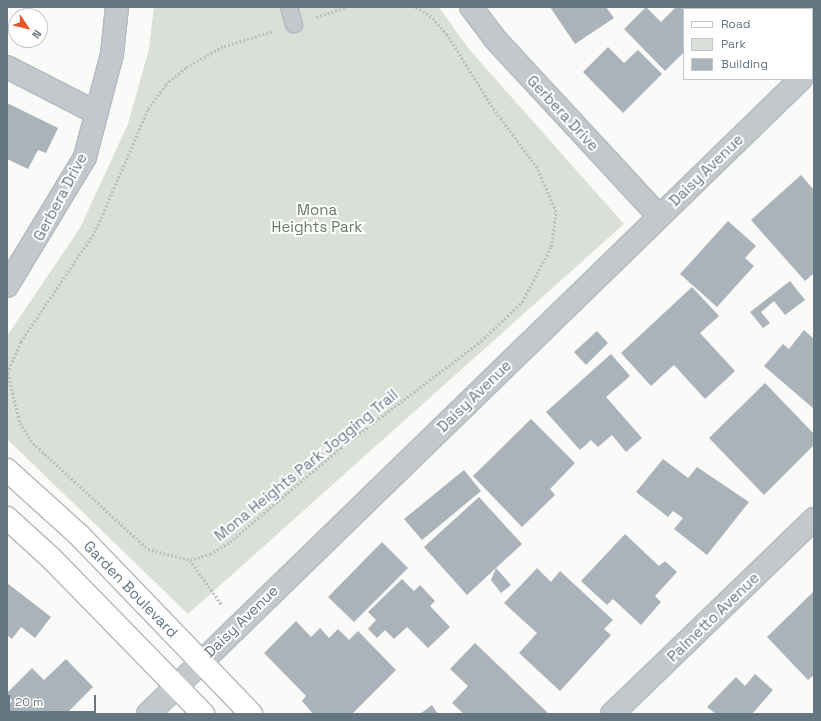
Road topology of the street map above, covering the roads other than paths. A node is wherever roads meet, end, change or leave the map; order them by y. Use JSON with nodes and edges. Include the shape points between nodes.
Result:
{"nodes":[{"id":1,"x":117,"y":7,"type":"edge"},
{"id":2,"x":289,"y":7,"type":"edge"},
{"id":3,"x":471,"y":7,"type":"edge"},
{"id":4,"x":294,"y":24,"type":"road end"},
{"id":5,"x":7,"y":67,"type":"edge"},
{"id":6,"x":800,"y":80,"type":"edge"},
{"id":7,"x":96,"y":112,"type":"junction"},
{"id":8,"x":659,"y":216,"type":"junction"},
{"id":9,"x":7,"y":286,"type":"edge"},
{"id":10,"x":7,"y":470,"type":"edge"},
{"id":11,"x":7,"y":518,"type":"edge"},
{"id":12,"x":814,"y":520,"type":"edge"},
{"id":13,"x":200,"y":662,"type":"junction"},
{"id":14,"x":176,"y":686,"type":"junction"},
{"id":15,"x":148,"y":714,"type":"edge"},
{"id":16,"x":203,"y":714,"type":"edge"},
{"id":17,"x":251,"y":714,"type":"edge"},
{"id":18,"x":612,"y":714,"type":"edge"}],
"edges":[{"from":1,"to":7,"type":"street","name":"Gerbera Drive","via":[[112,54]]},
{"from":2,"to":4,"type":"lane"},
{"from":3,"to":8,"type":"street","name":"Gerbera Drive","via":[[495,39]]},
{"from":5,"to":7,"type":"street"},
{"from":6,"to":8,"type":"street","name":"Daisy Avenue"},
{"from":7,"to":9,"type":"street","name":"Gerbera Drive","via":[[85,157]]},
{"from":8,"to":13,"type":"street","name":"Daisy Avenue"},
{"from":10,"to":13,"type":"street","name":"Garden Boulevard","via":[[79,535]]},
{"from":11,"to":14,"type":"street"},
{"from":12,"to":18,"type":"street","name":"Palmetto Avenue"},
{"from":13,"to":14,"type":"street","name":"Daisy Avenue"},
{"from":13,"to":17,"type":"street","name":"Garden Boulevard"},
{"from":14,"to":15,"type":"street","name":"Daisy Avenue"},
{"from":14,"to":16,"type":"street"}]}
